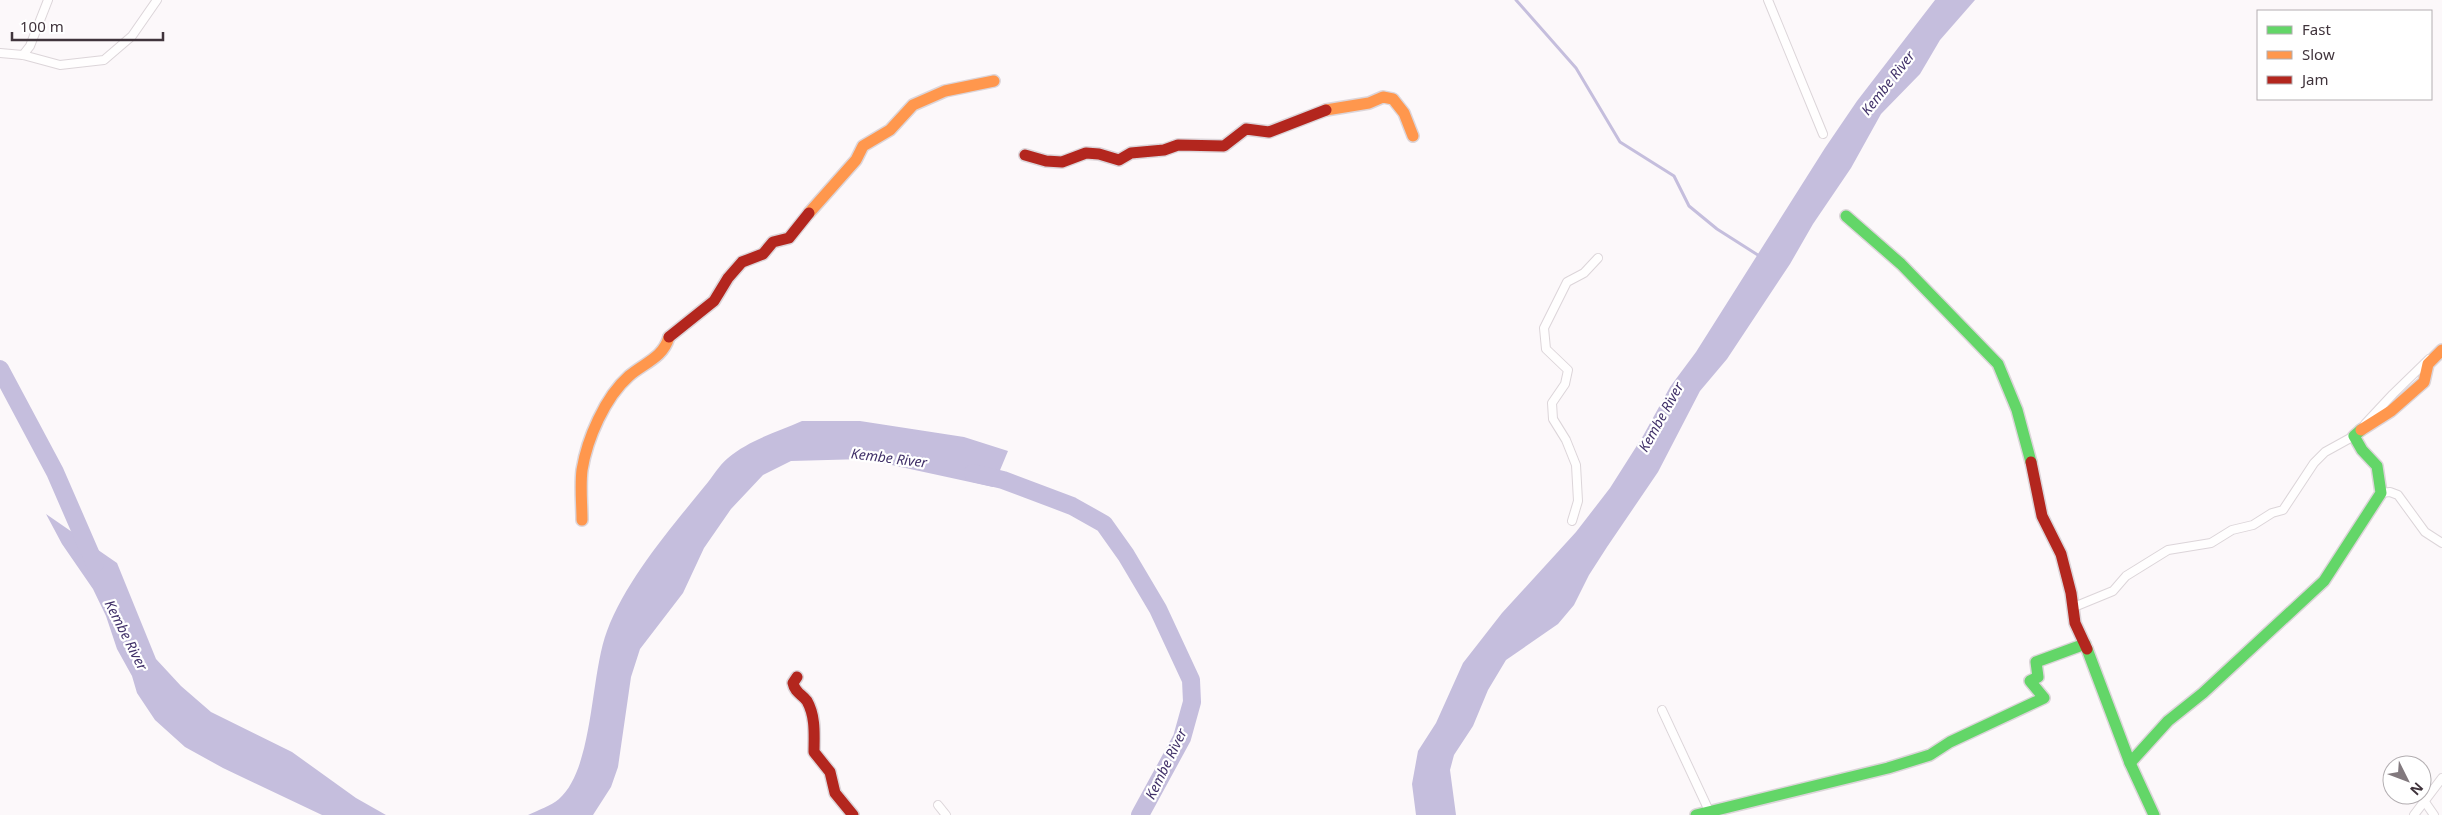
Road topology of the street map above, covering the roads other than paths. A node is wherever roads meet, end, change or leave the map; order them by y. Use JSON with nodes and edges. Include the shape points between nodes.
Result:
{"nodes":[{"id":1,"x":48,"y":0,"type":"edge"},
{"id":2,"x":157,"y":0,"type":"edge"},
{"id":3,"x":1768,"y":0,"type":"edge"},
{"id":4,"x":0,"y":54,"type":"edge"},
{"id":5,"x":22,"y":55,"type":"junction"},
{"id":6,"x":994,"y":81,"type":"dead end"},
{"id":7,"x":1823,"y":134,"type":"dead end"},
{"id":8,"x":1413,"y":136,"type":"dead end"},
{"id":9,"x":1025,"y":155,"type":"dead end"},
{"id":10,"x":1846,"y":216,"type":"dead end"},
{"id":11,"x":1598,"y":258,"type":"dead end"},
{"id":12,"x":2442,"y":349,"type":"edge"},
{"id":13,"x":2358,"y":432,"type":"junction"},
{"id":14,"x":2381,"y":493,"type":"junction"},
{"id":15,"x":582,"y":520,"type":"dead end"},
{"id":16,"x":1572,"y":521,"type":"dead end"},
{"id":17,"x":2442,"y":543,"type":"edge"},
{"id":18,"x":2074,"y":607,"type":"junction"},
{"id":19,"x":2085,"y":644,"type":"junction"},
{"id":20,"x":797,"y":678,"type":"dead end"},
{"id":21,"x":1662,"y":710,"type":"dead end"},
{"id":22,"x":2130,"y":763,"type":"junction"},
{"id":23,"x":2442,"y":778,"type":"edge"},
{"id":24,"x":2432,"y":792,"type":"edge"},
{"id":25,"x":938,"y":805,"type":"dead end"},
{"id":26,"x":2422,"y":805,"type":"edge"},
{"id":27,"x":1710,"y":813,"type":"edge"},
{"id":28,"x":853,"y":815,"type":"edge"},
{"id":29,"x":946,"y":815,"type":"edge"},
{"id":30,"x":1696,"y":815,"type":"edge"},
{"id":31,"x":2154,"y":815,"type":"edge"},
{"id":32,"x":2414,"y":815,"type":"edge"}],
"edges":[{"from":1,"to":5,"type":"street","via":[[30,46]]},
{"from":2,"to":5,"type":"street","via":[[132,36],[104,60],[60,65]]},
{"from":3,"to":7,"type":"street"},
{"from":4,"to":5,"type":"street"},
{"from":6,"to":15,"type":"street","via":[[945,91],[913,105],[890,130],[863,146],[856,160],[789,238],[773,242],[764,254],[742,262],[714,302],[670,335],[669,347],[624,382],[608,405],[584,463]]},
{"from":8,"to":9,"type":"street","via":[[1404,113],[1393,99],[1383,97],[1369,103],[1319,111],[1269,132],[1246,129],[1224,146],[1178,145],[1164,150],[1131,153],[1119,160],[1086,153],[1062,162]]},
{"from":10,"to":18,"type":"street","via":[[1901,264],[1998,364],[2017,410],[2042,516],[2061,554]]},
{"from":11,"to":16,"type":"street","via":[[1584,273],[1567,282],[1544,328],[1546,349],[1568,370],[1565,384],[1552,403],[1553,419],[1576,465],[1578,501]]},
{"from":12,"to":13,"type":"street","via":[[2428,364],[2424,382],[2408,392],[2390,412]]},
{"from":13,"to":14,"type":"street","via":[[2362,450],[2377,466]]},
{"from":13,"to":18,"type":"street","via":[[2325,452],[2314,463],[2283,510],[2253,525],[2232,530],[2211,543],[2168,550],[2126,576],[2113,591]]},
{"from":14,"to":17,"type":"street","via":[[2398,495],[2425,532]]},
{"from":14,"to":22,"type":"street","via":[[2324,581],[2203,693],[2168,721]]},
{"from":18,"to":19,"type":"street","via":[[2075,623]]},
{"from":19,"to":22,"type":"street"},
{"from":19,"to":27,"type":"street","via":[[2036,662],[2038,677],[2030,681],[2044,698],[1950,742],[1930,755]]},
{"from":20,"to":28,"type":"street","via":[[793,683],[795,691],[806,700],[810,709],[816,738],[814,752],[830,772],[835,793]]},
{"from":21,"to":27,"type":"street"},
{"from":22,"to":31,"type":"street"},
{"from":23,"to":24,"type":"street"},
{"from":25,"to":29,"type":"street"},
{"from":26,"to":32,"type":"street"},
{"from":27,"to":30,"type":"street"}]}
